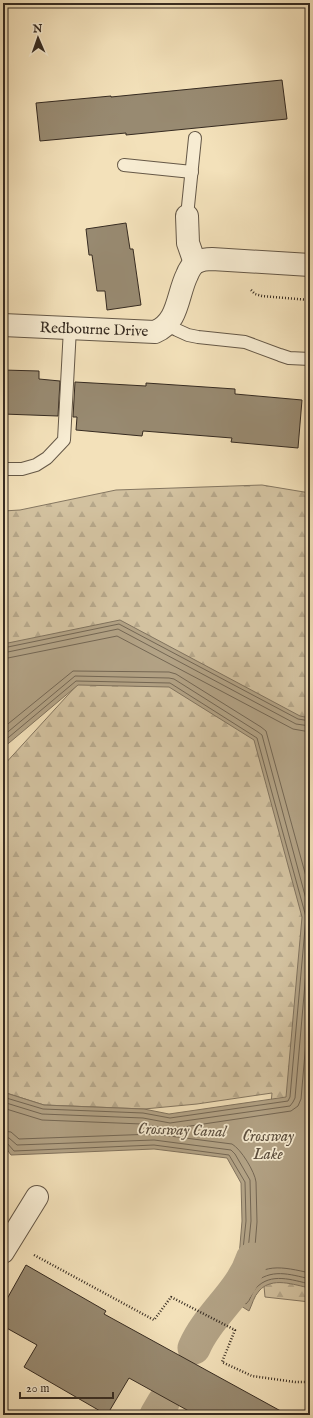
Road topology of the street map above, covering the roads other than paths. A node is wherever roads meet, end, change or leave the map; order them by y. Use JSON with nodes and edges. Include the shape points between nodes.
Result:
{"nodes":[{"id":1,"x":195,"y":138,"type":"dead end"},
{"id":2,"x":124,"y":165,"type":"dead end"},
{"id":3,"x":192,"y":172,"type":"junction"},
{"id":4,"x":188,"y":216,"type":"joint"},
{"id":5,"x":195,"y":263,"type":"junction"},
{"id":6,"x":310,"y":265,"type":"edge"},
{"id":7,"x":3,"y":325,"type":"edge"},
{"id":8,"x":167,"y":325,"type":"junction"},
{"id":9,"x":70,"y":328,"type":"junction"},
{"id":10,"x":310,"y":359,"type":"edge"},
{"id":11,"x":3,"y":469,"type":"edge"},
{"id":12,"x":37,"y":1197,"type":"dead end"},
{"id":13,"x":6,"y":1247,"type":"edge"}],
"edges":[{"from":1,"to":3,"type":"lane"},
{"from":2,"to":3,"type":"lane"},
{"from":3,"to":4,"type":"lane"},
{"from":4,"to":5,"type":"street","via":[[188,243]]},
{"from":5,"to":6,"type":"street","via":[[212,259]]},
{"from":5,"to":8,"type":"street","name":"Redbourne Drive","via":[[185,279],[176,310]]},
{"from":7,"to":9,"type":"street","name":"Redbourne Drive"},
{"from":8,"to":9,"type":"street","name":"Redbourne Drive","via":[[155,332]]},
{"from":8,"to":10,"type":"lane","via":[[188,335],[245,342],[289,358]]},
{"from":9,"to":11,"type":"lane","via":[[64,440],[47,458],[36,465],[22,469]]},
{"from":12,"to":13,"type":"street"}]}
